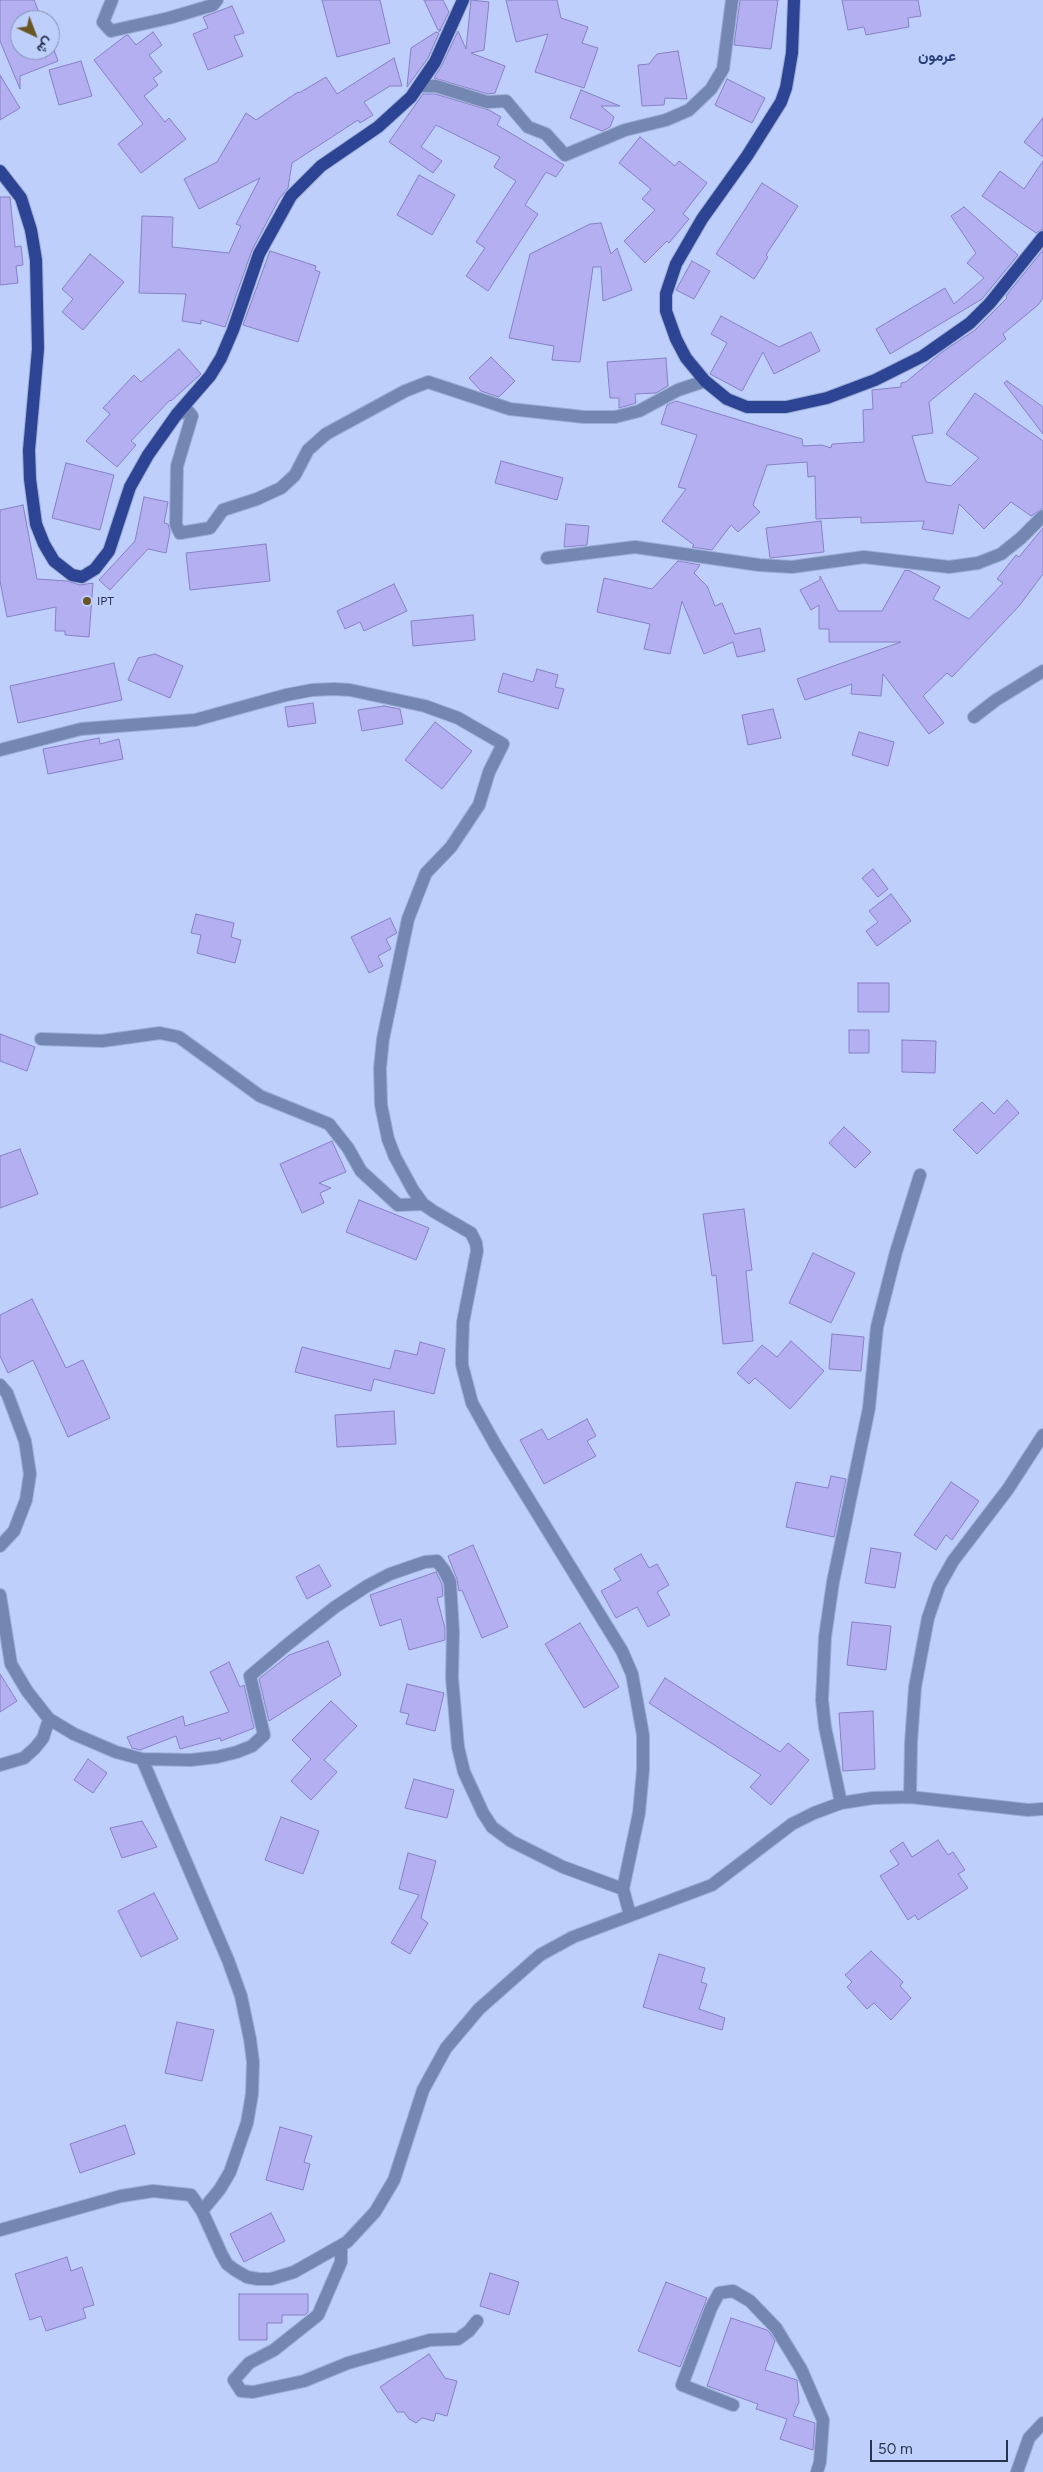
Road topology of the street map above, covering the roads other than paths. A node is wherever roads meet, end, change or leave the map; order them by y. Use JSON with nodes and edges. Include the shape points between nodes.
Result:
{"nodes":[{"id":1,"x":112,"y":0,"type":"edge"},
{"id":2,"x":217,"y":0,"type":"edge"},
{"id":3,"x":463,"y":0,"type":"edge"},
{"id":4,"x":732,"y":0,"type":"edge"},
{"id":5,"x":794,"y":0,"type":"edge"},
{"id":6,"x":419,"y":86,"type":"junction"},
{"id":7,"x":0,"y":171,"type":"edge"},
{"id":8,"x":1043,"y":237,"type":"edge"},
{"id":9,"x":705,"y":381,"type":"junction"},
{"id":10,"x":177,"y":414,"type":"junction"},
{"id":11,"x":1043,"y":516,"type":"edge"},
{"id":12,"x":548,"y":558,"type":"dead end"},
{"id":13,"x":1043,"y":671,"type":"edge"},
{"id":14,"x":974,"y":717,"type":"dead end"},
{"id":15,"x":0,"y":750,"type":"edge"},
{"id":16,"x":41,"y":1039,"type":"dead end"},
{"id":17,"x":920,"y":1175,"type":"dead end"},
{"id":18,"x":423,"y":1204,"type":"junction"},
{"id":19,"x":0,"y":1385,"type":"edge"},
{"id":20,"x":1043,"y":1434,"type":"edge"},
{"id":21,"x":0,"y":1546,"type":"edge"},
{"id":22,"x":0,"y":1595,"type":"edge"},
{"id":23,"x":49,"y":1720,"type":"junction"},
{"id":24,"x":142,"y":1759,"type":"junction"},
{"id":25,"x":0,"y":1764,"type":"edge"},
{"id":26,"x":910,"y":1797,"type":"junction"},
{"id":27,"x":841,"y":1803,"type":"junction"},
{"id":28,"x":1043,"y":1809,"type":"edge"},
{"id":29,"x":623,"y":1888,"type":"junction"},
{"id":30,"x":630,"y":1915,"type":"junction"},
{"id":31,"x":202,"y":2211,"type":"junction"},
{"id":32,"x":0,"y":2230,"type":"edge"},
{"id":33,"x":341,"y":2246,"type":"junction"},
{"id":34,"x":477,"y":2321,"type":"dead end"},
{"id":35,"x":733,"y":2405,"type":"dead end"},
{"id":36,"x":1043,"y":2423,"type":"edge"},
{"id":37,"x":817,"y":2472,"type":"edge"},
{"id":38,"x":1017,"y":2472,"type":"edge"}],
"edges":[{"from":1,"to":2,"type":"street","via":[[103,22],[111,31],[178,16],[213,5]]},
{"from":3,"to":6,"type":"main road","via":[[435,62]]},
{"from":4,"to":6,"type":"street","via":[[723,69],[711,89],[689,110],[666,120],[625,130],[565,155],[546,134],[528,127],[506,101],[487,102],[443,88]]},
{"from":5,"to":9,"type":"main road","via":[[792,53],[781,102],[698,225],[676,264],[666,294],[666,311],[676,339],[686,358]]},
{"from":6,"to":10,"type":"main road","via":[[396,113],[321,166],[291,196],[259,254],[221,358]]},
{"from":7,"to":10,"type":"main road","via":[[22,198],[36,260],[38,349],[29,450],[30,479],[36,524],[54,561],[64,571],[82,576],[104,559],[114,540],[135,478]]},
{"from":8,"to":9,"type":"main road","via":[[970,323],[923,356],[875,380],[827,398],[786,407],[747,407],[727,399]]},
{"from":9,"to":10,"type":"street","via":[[615,417],[510,409],[428,382],[326,434],[308,450],[295,475],[281,488],[257,500],[223,510],[210,528],[180,534],[176,525],[177,466],[192,416],[188,411]]},
{"from":11,"to":12,"type":"street","via":[[1001,554],[978,563],[949,567],[864,557],[792,567],[759,565],[635,547]]},
{"from":13,"to":14,"type":"street"},
{"from":15,"to":18,"type":"street","via":[[81,729],[195,720],[286,695],[334,689],[425,706],[458,718],[503,744],[478,805],[451,847],[426,873],[408,919],[389,1004],[380,1068],[381,1105],[395,1157]]},
{"from":16,"to":18,"type":"street","via":[[102,1041],[160,1033],[179,1038],[260,1096],[329,1124],[361,1171],[398,1205]]},
{"from":17,"to":27,"type":"street","via":[[877,1327],[869,1408],[833,1582],[825,1637],[822,1700]]},
{"from":18,"to":29,"type":"street","via":[[466,1230],[476,1243],[462,1353],[472,1403],[622,1651],[636,1687],[643,1735],[642,1785]]},
{"from":19,"to":21,"type":"street","via":[[25,1441],[30,1474],[26,1500],[14,1531]]},
{"from":20,"to":26,"type":"street","via":[[1008,1489],[953,1561],[939,1586],[928,1618],[915,1687]]},
{"from":22,"to":23,"type":"street","via":[[12,1668]]},
{"from":23,"to":24,"type":"street","via":[[116,1752]]},
{"from":23,"to":25,"type":"street","via":[[43,1738],[24,1758]]},
{"from":24,"to":29,"type":"street","via":[[217,1757],[252,1746],[264,1735],[250,1676],[335,1607],[367,1586],[390,1574],[437,1561],[450,1582],[453,1698],[458,1747],[464,1772],[483,1813],[492,1827],[511,1841],[563,1867]]},
{"from":24,"to":31,"type":"street","via":[[228,1960],[241,1996],[250,2039],[252,2094],[248,2123],[230,2172]]},
{"from":26,"to":27,"type":"street"},
{"from":26,"to":28,"type":"street"},
{"from":27,"to":30,"type":"street","via":[[792,1824],[712,1885]]},
{"from":29,"to":30,"type":"street"},
{"from":30,"to":33,"type":"street","via":[[573,1937],[540,1956],[497,1992],[457,2033],[423,2090],[390,2190],[365,2225]]},
{"from":31,"to":32,"type":"street","via":[[191,2195],[154,2191],[121,2196]]},
{"from":31,"to":33,"type":"street","via":[[228,2264],[247,2277],[285,2276]]},
{"from":33,"to":34,"type":"street","via":[[341,2262],[318,2315],[274,2350],[249,2363],[234,2380],[241,2391],[253,2392],[304,2381],[348,2363],[430,2340],[458,2339]]},
{"from":35,"to":37,"type":"street","via":[[682,2385],[719,2293],[733,2291],[750,2300],[776,2328],[814,2399],[823,2420]]},
{"from":36,"to":38,"type":"street","via":[[1028,2438]]}]}
